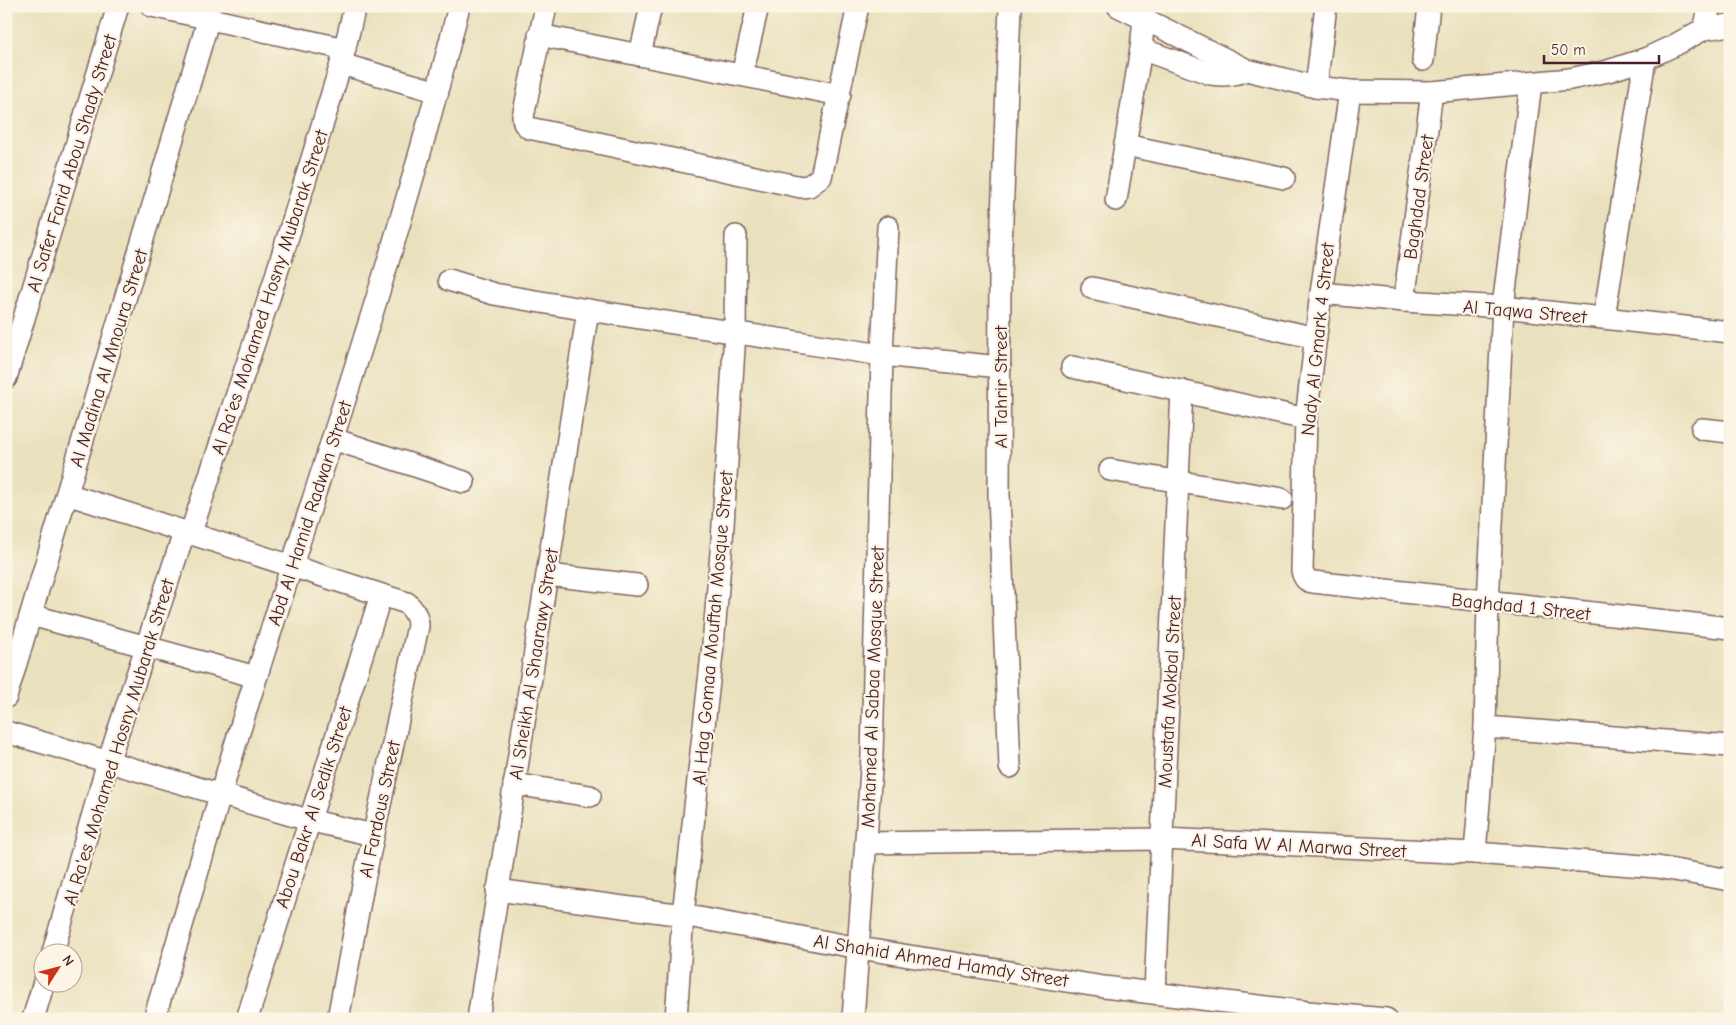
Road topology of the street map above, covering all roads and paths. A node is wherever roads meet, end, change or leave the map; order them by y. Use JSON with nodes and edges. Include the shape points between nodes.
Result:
{"nodes":[{"id":1,"x":118,"y":6,"type":"edge"},
{"id":2,"x":152,"y":6,"type":"edge"},
{"id":3,"x":355,"y":6,"type":"edge"},
{"id":4,"x":460,"y":6,"type":"edge"},
{"id":5,"x":546,"y":6,"type":"edge"},
{"id":6,"x":651,"y":6,"type":"edge"},
{"id":7,"x":758,"y":6,"type":"edge"},
{"id":8,"x":858,"y":6,"type":"edge"},
{"id":9,"x":1010,"y":6,"type":"edge"},
{"id":10,"x":1118,"y":6,"type":"edge"},
{"id":11,"x":1326,"y":6,"type":"edge"},
{"id":12,"x":1429,"y":6,"type":"edge"},
{"id":13,"x":1710,"y":6,"type":"edge"},
{"id":14,"x":209,"y":18,"type":"junction"},
{"id":15,"x":1144,"y":18,"type":"junction"},
{"id":16,"x":1730,"y":25,"type":"edge"},
{"id":17,"x":1704,"y":29,"type":"junction"},
{"id":18,"x":539,"y":35,"type":"junction"},
{"id":19,"x":1141,"y":49,"type":"junction"},
{"id":20,"x":640,"y":55,"type":"junction"},
{"id":21,"x":343,"y":56,"type":"junction"},
{"id":22,"x":1645,"y":59,"type":"junction"},
{"id":23,"x":1423,"y":60,"type":"dead end"},
{"id":24,"x":1247,"y":70,"type":"junction"},
{"id":25,"x":742,"y":75,"type":"junction"},
{"id":26,"x":1531,"y":83,"type":"junction"},
{"id":27,"x":1316,"y":87,"type":"junction"},
{"id":28,"x":1350,"y":91,"type":"junction"},
{"id":29,"x":438,"y":92,"type":"junction"},
{"id":30,"x":1432,"y":92,"type":"junction"},
{"id":31,"x":840,"y":94,"type":"junction"},
{"id":32,"x":1125,"y":144,"type":"junction"},
{"id":33,"x":1284,"y":178,"type":"dead end"},
{"id":34,"x":1116,"y":200,"type":"dead end"},
{"id":35,"x":888,"y":226,"type":"dead end"},
{"id":36,"x":736,"y":236,"type":"dead end"},
{"id":37,"x":449,"y":280,"type":"dead end"},
{"id":38,"x":1092,"y":288,"type":"dead end"},
{"id":39,"x":1321,"y":293,"type":"junction"},
{"id":40,"x":1404,"y":301,"type":"junction"},
{"id":41,"x":1503,"y":308,"type":"junction"},
{"id":42,"x":588,"y":310,"type":"junction"},
{"id":43,"x":1604,"y":318,"type":"junction"},
{"id":44,"x":735,"y":332,"type":"junction"},
{"id":45,"x":1730,"y":332,"type":"edge"},
{"id":46,"x":1316,"y":338,"type":"junction"},
{"id":47,"x":882,"y":355,"type":"junction"},
{"id":48,"x":1000,"y":367,"type":"junction"},
{"id":49,"x":1072,"y":367,"type":"dead end"},
{"id":50,"x":6,"y":378,"type":"edge"},
{"id":51,"x":1182,"y":391,"type":"junction"},
{"id":52,"x":1306,"y":419,"type":"junction"},
{"id":53,"x":1702,"y":429,"type":"dead end"},
{"id":54,"x":1730,"y":432,"type":"edge"},
{"id":55,"x":333,"y":438,"type":"junction"},
{"id":56,"x":1110,"y":470,"type":"dead end"},
{"id":57,"x":1179,"y":481,"type":"junction"},
{"id":58,"x":464,"y":482,"type":"dead end"},
{"id":59,"x":67,"y":494,"type":"junction"},
{"id":60,"x":1282,"y":499,"type":"dead end"},
{"id":61,"x":187,"y":534,"type":"junction"},
{"id":62,"x":292,"y":567,"type":"junction"},
{"id":63,"x":548,"y":575,"type":"junction"},
{"id":64,"x":1313,"y":582,"type":"joint"},
{"id":65,"x":637,"y":585,"type":"dead end"},
{"id":66,"x":381,"y":595,"type":"junction"},
{"id":67,"x":1488,"y":603,"type":"junction"},
{"id":68,"x":31,"y":615,"type":"junction"},
{"id":69,"x":1730,"y":628,"type":"edge"},
{"id":70,"x":146,"y":648,"type":"junction"},
{"id":71,"x":256,"y":676,"type":"junction"},
{"id":72,"x":6,"y":697,"type":"edge"},
{"id":73,"x":1485,"y":726,"type":"junction"},
{"id":74,"x":6,"y":732,"type":"edge"},
{"id":75,"x":1730,"y":746,"type":"edge"},
{"id":76,"x":108,"y":762,"type":"junction"},
{"id":77,"x":1010,"y":768,"type":"dead end"},
{"id":78,"x":514,"y":784,"type":"junction"},
{"id":79,"x":220,"y":794,"type":"junction"},
{"id":80,"x":590,"y":796,"type":"dead end"},
{"id":81,"x":308,"y":820,"type":"junction"},
{"id":82,"x":374,"y":835,"type":"junction"},
{"id":83,"x":1162,"y":839,"type":"junction"},
{"id":84,"x":866,"y":843,"type":"junction"},
{"id":85,"x":1476,"y":853,"type":"junction"},
{"id":86,"x":1730,"y":880,"type":"edge"},
{"id":87,"x":496,"y":890,"type":"junction"},
{"id":88,"x":683,"y":915,"type":"junction"},
{"id":89,"x":56,"y":942,"type":"edge"},
{"id":90,"x":859,"y":948,"type":"junction"},
{"id":91,"x":41,"y":992,"type":"edge"},
{"id":92,"x":1155,"y":992,"type":"junction"},
{"id":93,"x":33,"y":1019,"type":"edge"},
{"id":94,"x":154,"y":1019,"type":"edge"},
{"id":95,"x":246,"y":1019,"type":"edge"},
{"id":96,"x":338,"y":1019,"type":"edge"},
{"id":97,"x":478,"y":1019,"type":"edge"},
{"id":98,"x":676,"y":1019,"type":"edge"},
{"id":99,"x":853,"y":1019,"type":"edge"},
{"id":100,"x":1386,"y":1019,"type":"edge"}],
"edges":[{"from":1,"to":50,"type":"street","name":"Al Safer Farid Abou Shady Street"},
{"from":2,"to":14,"type":"street"},
{"from":3,"to":21,"type":"street","name":"Al Ra'es Mohamed Hosny Mubarak Street"},
{"from":4,"to":29,"type":"street","name":"Abd Al Hamid Radwan Street"},
{"from":5,"to":18,"type":"street"},
{"from":6,"to":20,"type":"street"},
{"from":7,"to":25,"type":"street"},
{"from":8,"to":31,"type":"street"},
{"from":9,"to":48,"type":"street","name":"Al Tahrir Street","via":[[1000,274]]},
{"from":10,"to":15,"type":"street"},
{"from":11,"to":27,"type":"street"},
{"from":12,"to":23,"type":"street"},
{"from":13,"to":17,"type":"street"},
{"from":14,"to":21,"type":"street"},
{"from":14,"to":59,"type":"street","name":"Al Madina Al Mnoura Street"},
{"from":15,"to":19,"type":"street"},
{"from":15,"to":24,"type":"street"},
{"from":16,"to":17,"type":"street"},
{"from":17,"to":22,"type":"street"},
{"from":18,"to":20,"type":"street"},
{"from":18,"to":31,"type":"street","via":[[523,116],[529,128],[802,187],[821,177]]},
{"from":19,"to":24,"type":"street","via":[[1211,74],[1234,75]]},
{"from":19,"to":32,"type":"street"},
{"from":20,"to":25,"type":"street"},
{"from":21,"to":29,"type":"street"},
{"from":21,"to":61,"type":"street","name":"Al Ra'es Mohamed Hosny Mubarak Street","via":[[270,295]]},
{"from":22,"to":26,"type":"street","via":[[1608,71]]},
{"from":22,"to":43,"type":"street"},
{"from":24,"to":27,"type":"street"},
{"from":25,"to":31,"type":"street"},
{"from":26,"to":30,"type":"street"},
{"from":26,"to":41,"type":"street"},
{"from":27,"to":28,"type":"street"},
{"from":28,"to":30,"type":"street"},
{"from":28,"to":39,"type":"street","name":"Nady Al Gmark 4 Street"},
{"from":29,"to":55,"type":"street","name":"Abd Al Hamid Radwan Street"},
{"from":30,"to":40,"type":"street","name":"Baghdad Street"},
{"from":32,"to":33,"type":"street"},
{"from":32,"to":34,"type":"street"},
{"from":35,"to":47,"type":"street","name":"Mohamed Al Sabaa Mosque Street"},
{"from":36,"to":44,"type":"street","name":"Al Hag Gomaa Mouftah Mosque Street"},
{"from":37,"to":42,"type":"street","via":[[494,294]]},
{"from":38,"to":46,"type":"street"},
{"from":39,"to":40,"type":"street","name":"Al Taqwa Street"},
{"from":39,"to":46,"type":"street","name":"Nady Al Gmark 4 Street"},
{"from":40,"to":41,"type":"street","name":"Al Taqwa Street"},
{"from":41,"to":43,"type":"street","name":"Al Taqwa Street"},
{"from":41,"to":67,"type":"street"},
{"from":42,"to":44,"type":"street"},
{"from":42,"to":63,"type":"street","name":"Al Sheikh Al Shaarawy Street"},
{"from":43,"to":45,"type":"street","name":"Al Taqwa Street"},
{"from":44,"to":47,"type":"street"},
{"from":44,"to":88,"type":"street","name":"Al Hag Gomaa Mouftah Mosque Street","via":[[715,626]]},
{"from":46,"to":52,"type":"street","name":"Nady Al Gmark 4 Street"},
{"from":47,"to":48,"type":"street"},
{"from":47,"to":84,"type":"street","name":"Mohamed Al Sabaa Mosque Street","via":[[872,756]]},
{"from":48,"to":77,"type":"street","name":"Al Tahrir Street","via":[[999,495]]},
{"from":49,"to":51,"type":"street"},
{"from":51,"to":52,"type":"street"},
{"from":51,"to":57,"type":"street","name":"Moustafa Mokbal Street"},
{"from":52,"to":64,"type":"street","name":"Nady Al Gmark 4 Street","via":[[1302,571],[1303,577]]},
{"from":53,"to":54,"type":"street"},
{"from":55,"to":58,"type":"street"},
{"from":55,"to":62,"type":"street","name":"Abd Al Hamid Radwan Street"},
{"from":56,"to":57,"type":"street"},
{"from":57,"to":60,"type":"street"},
{"from":57,"to":83,"type":"street","name":"Moustafa Mokbal Street"},
{"from":59,"to":61,"type":"street"},
{"from":59,"to":68,"type":"street","name":"Al Madina Al Mnoura Street"},
{"from":61,"to":62,"type":"street"},
{"from":61,"to":70,"type":"street","name":"Al Ra'es Mohamed Hosny Mubarak Street"},
{"from":62,"to":66,"type":"street"},
{"from":62,"to":71,"type":"street","name":"Abd Al Hamid Radwan Street"},
{"from":63,"to":65,"type":"street"},
{"from":63,"to":78,"type":"street","name":"Al Sheikh Al Shaarawy Street"},
{"from":64,"to":67,"type":"street","name":"Baghdad 1 Street"},
{"from":66,"to":81,"type":"street","name":"Abou Bakr Al Sedik Street"},
{"from":66,"to":82,"type":"street","name":"Al Fardous Street","via":[[407,603],[418,618],[418,626]]},
{"from":67,"to":69,"type":"street","name":"Baghdad 1 Street"},
{"from":67,"to":73,"type":"street"},
{"from":68,"to":70,"type":"street"},
{"from":68,"to":72,"type":"street","name":"Al Madina Al Mnoura Street"},
{"from":70,"to":71,"type":"street"},
{"from":70,"to":76,"type":"street","name":"Al Ra'es Mohamed Hosny Mubarak Street"},
{"from":71,"to":79,"type":"street","name":"Abd Al Hamid Radwan Street"},
{"from":73,"to":75,"type":"street"},
{"from":73,"to":85,"type":"street"},
{"from":74,"to":76,"type":"street"},
{"from":76,"to":79,"type":"street"},
{"from":76,"to":89,"type":"street","name":"Al Ra'es Mohamed Hosny Mubarak Street"},
{"from":78,"to":80,"type":"street"},
{"from":78,"to":87,"type":"street","name":"Al Sheikh Al Shaarawy Street"},
{"from":79,"to":81,"type":"street"},
{"from":79,"to":94,"type":"street","name":"Abd Al Hamid Radwan Street"},
{"from":81,"to":82,"type":"street"},
{"from":81,"to":95,"type":"street","name":"Abou Bakr Al Sedik Street"},
{"from":82,"to":96,"type":"street","name":"Al Fardous Street"},
{"from":83,"to":84,"type":"street","name":"Al Safa W Al Marwa Street"},
{"from":83,"to":85,"type":"street","name":"Al Safa W Al Marwa Street"},
{"from":83,"to":92,"type":"street","name":"Moustafa Mokbal Street"},
{"from":84,"to":90,"type":"street","name":"Mohamed Al Sabaa Mosque Street"},
{"from":85,"to":86,"type":"street","name":"Al Safa W Al Marwa Street","via":[[1658,867]]},
{"from":87,"to":88,"type":"street","name":"Al Shahid Ahmed Hamdy Street"},
{"from":87,"to":97,"type":"street","name":"Al Sheikh Al Shaarawy Street"},
{"from":88,"to":90,"type":"street","name":"Al Shahid Ahmed Hamdy Street"},
{"from":88,"to":98,"type":"street","name":"Al Hag Gomaa Mouftah Mosque Street"},
{"from":90,"to":92,"type":"street","name":"Al Shahid Ahmed Hamdy Street"},
{"from":90,"to":99,"type":"street","name":"Mohamed Al Sabaa Mosque Street"},
{"from":91,"to":93,"type":"street"},
{"from":92,"to":100,"type":"street","name":"Al Shahid Ahmed Hamdy Street"}]}
